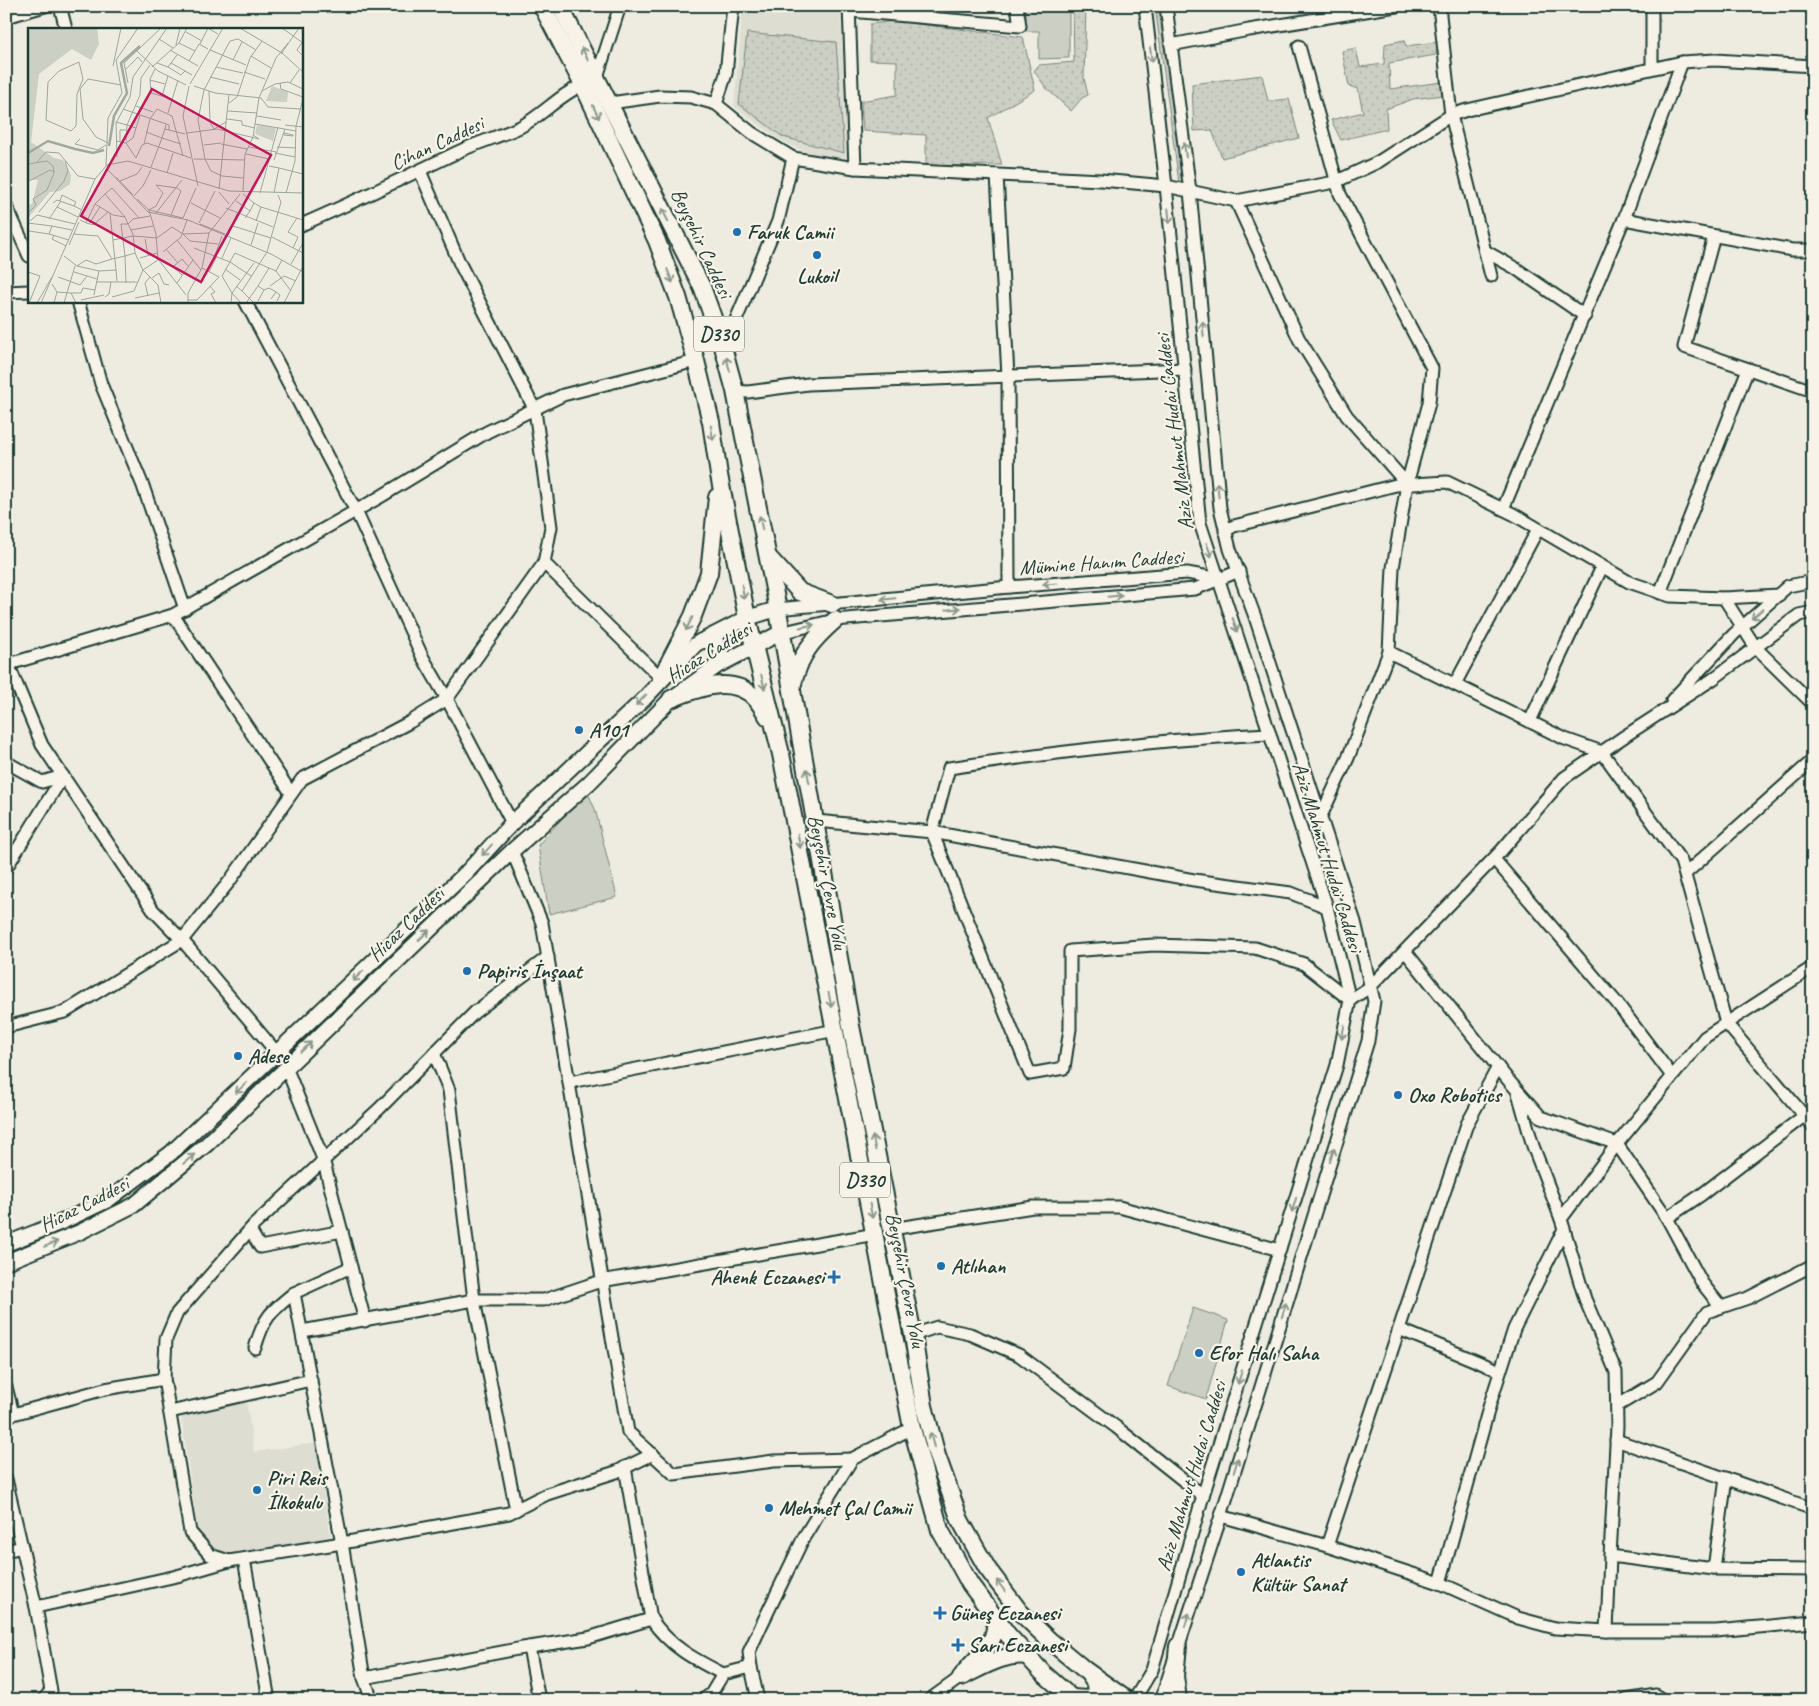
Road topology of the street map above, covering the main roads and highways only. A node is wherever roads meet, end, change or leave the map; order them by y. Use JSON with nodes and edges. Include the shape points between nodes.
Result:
{"nodes":[{"id":1,"x":542,"y":6,"type":"edge"},
{"id":2,"x":560,"y":6,"type":"edge"},
{"id":3,"x":590,"y":81,"type":"junction"},
{"id":4,"x":719,"y":475,"type":"junction"},
{"id":5,"x":767,"y":555,"type":"junction"},
{"id":6,"x":777,"y":609,"type":"junction"},
{"id":7,"x":747,"y":618,"type":"junction"},
{"id":8,"x":780,"y":633,"type":"junction"},
{"id":9,"x":700,"y":641,"type":"junction"},
{"id":10,"x":754,"y":645,"type":"junction"},
{"id":11,"x":714,"y":668,"type":"junction"},
{"id":12,"x":661,"y":678,"type":"junction"},
{"id":13,"x":791,"y":692,"type":"junction"},
{"id":14,"x":671,"y":699,"type":"junction"},
{"id":15,"x":774,"y":727,"type":"junction"},
{"id":16,"x":884,"y":1232,"type":"junction"},
{"id":17,"x":6,"y":1244,"type":"edge"},
{"id":18,"x":6,"y":1262,"type":"edge"},
{"id":19,"x":995,"y":1618,"type":"junction"},
{"id":20,"x":1178,"y":1646,"type":"road end"},
{"id":21,"x":1028,"y":1656,"type":"junction"},
{"id":22,"x":1084,"y":1670,"type":"junction"},
{"id":23,"x":1069,"y":1699,"type":"edge"},
{"id":24,"x":1127,"y":1700,"type":"edge"},
{"id":25,"x":1178,"y":1700,"type":"edge"}],
"edges":[{"from":1,"to":3,"type":"highway","name":"Beyşehir Caddesi","number":"D330"},
{"from":3,"to":2,"type":"highway","name":"Beyşehir Caddesi","number":"D330","one_way":true},
{"from":3,"to":4,"type":"highway","name":"Beyşehir Caddesi","number":"D330","one_way":true,"via":[[678,297],[711,422]]},
{"from":5,"to":3,"type":"highway","name":"Beyşehir Caddesi","number":"D330","one_way":true,"via":[[735,391],[702,287],[610,103]]},
{"from":4,"to":7,"type":"highway","name":"Beyşehir Caddesi","number":"D330","one_way":true},
{"from":4,"to":12,"type":"highway","one_way":true,"via":[[709,573],[694,616]]},
{"from":5,"to":6,"type":"highway","name":"Beyşehir Caddesi","number":"D330"},
{"from":5,"to":13,"type":"highway","via":[[800,592],[833,612],[804,651]]},
{"from":6,"to":7,"type":"main road","name":"Hicaz Caddesi"},
{"from":6,"to":8,"type":"highway","name":"Beyşehir Caddesi","number":"D330"},
{"from":7,"to":9,"type":"main road","name":"Hicaz Caddesi"},
{"from":7,"to":10,"type":"highway","name":"Beyşehir Çevre Yolu","number":"D330"},
{"from":8,"to":10,"type":"main road","name":"Hicaz Caddesi"},
{"from":8,"to":13,"type":"highway","name":"Beyşehir Caddesi","number":"D330"},
{"from":9,"to":11,"type":"main road","via":[[715,641],[722,649]]},
{"from":9,"to":12,"type":"main road","name":"Hicaz Caddesi"},
{"from":10,"to":11,"type":"main road","name":"Hicaz Caddesi"},
{"from":10,"to":15,"type":"highway","name":"Beyşehir Çevre Yolu","number":"D330","one_way":true},
{"from":11,"to":14,"type":"main road","name":"Hicaz Caddesi"},
{"from":12,"to":17,"type":"main road","name":"Hicaz Caddesi","one_way":true,"via":[[643,700],[512,823],[466,873],[171,1153],[108,1200]]},
{"from":16,"to":13,"type":"highway","name":"Beyşehir Çevre Yolu","number":"D330","one_way":true,"via":[[816,821]]},
{"from":14,"to":15,"type":"highway","via":[[714,685],[738,688],[754,696]]},
{"from":18,"to":14,"type":"main road","name":"Hicaz Caddesi","one_way":true,"via":[[80,1232],[134,1205],[207,1144],[512,851],[589,783]]},
{"from":15,"to":16,"type":"highway","name":"Beyşehir Çevre Yolu","number":"D330","one_way":true,"via":[[836,1030]]},
{"from":16,"to":19,"type":"highway","name":"Beyşehir Çevre Yolu","number":"D330","via":[[912,1428],[940,1530],[970,1584]]},
{"from":22,"to":16,"type":"highway","name":"Beyşehir Çevre Yolu","number":"D330","one_way":true,"via":[[1020,1612],[987,1568],[960,1520],[937,1456],[924,1406],[913,1335]]},
{"from":19,"to":21,"type":"highway","name":"Beyşehir Çevre Yolu","number":"D330"},
{"from":19,"to":21,"type":"highway","via":[[997,1630],[994,1640],[961,1677],[1003,1657]]},
{"from":20,"to":25,"type":"highway","via":[[1175,1676]]},
{"from":21,"to":23,"type":"highway","name":"Beyşehir Çevre Yolu","number":"D330"},
{"from":22,"to":23,"type":"highway","via":[[1096,1683],[1096,1695],[1087,1699]]},
{"from":22,"to":24,"type":"highway","name":"Beyşehir Çevre Yolu","number":"D330"}]}
